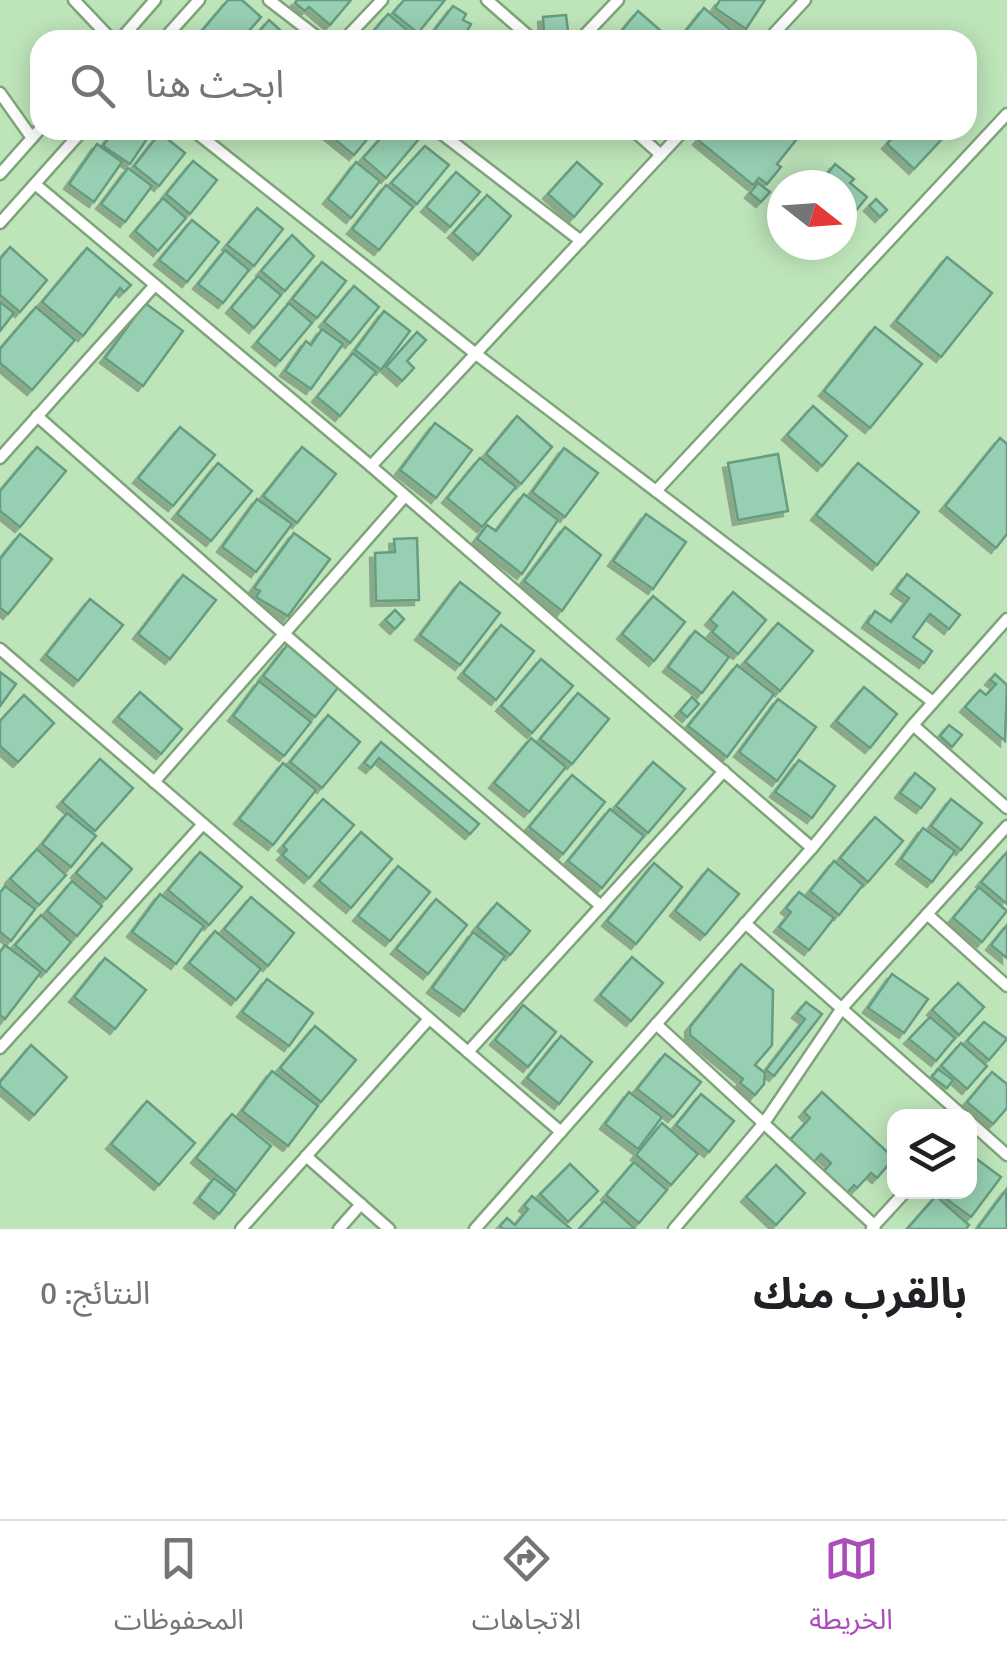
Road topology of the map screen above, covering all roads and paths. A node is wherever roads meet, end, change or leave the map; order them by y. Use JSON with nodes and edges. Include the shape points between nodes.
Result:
{"nodes":[{"id":1,"x":74,"y":0,"type":"edge"},
{"id":2,"x":155,"y":0,"type":"edge"},
{"id":3,"x":198,"y":0,"type":"edge"},
{"id":4,"x":269,"y":0,"type":"edge"},
{"id":5,"x":382,"y":0,"type":"edge"},
{"id":6,"x":486,"y":0,"type":"edge"},
{"id":7,"x":618,"y":0,"type":"edge"},
{"id":8,"x":806,"y":0,"type":"edge"},
{"id":9,"x":102,"y":30,"type":"edge"},
{"id":10,"x":129,"y":30,"type":"edge"},
{"id":11,"x":172,"y":30,"type":"edge"},
{"id":12,"x":308,"y":30,"type":"edge"},
{"id":13,"x":354,"y":30,"type":"edge"},
{"id":14,"x":520,"y":30,"type":"edge"},
{"id":15,"x":590,"y":30,"type":"edge"},
{"id":16,"x":778,"y":30,"type":"edge"},
{"id":17,"x":0,"y":93,"type":"edge"},
{"id":18,"x":1007,"y":114,"type":"edge"},
{"id":19,"x":30,"y":127,"type":"edge"},
{"id":20,"x":31,"y":140,"type":"edge"},
{"id":21,"x":74,"y":140,"type":"edge"},
{"id":22,"x":206,"y":140,"type":"edge"},
{"id":23,"x":450,"y":140,"type":"edge"},
{"id":24,"x":644,"y":140,"type":"edge"},
{"id":25,"x":675,"y":140,"type":"edge"},
{"id":26,"x":661,"y":156,"type":"junction"},
{"id":27,"x":0,"y":174,"type":"edge"},
{"id":28,"x":35,"y":184,"type":"junction"},
{"id":29,"x":0,"y":223,"type":"edge"},
{"id":30,"x":581,"y":241,"type":"junction"},
{"id":31,"x":154,"y":284,"type":"junction"},
{"id":32,"x":476,"y":354,"type":"junction"},
{"id":33,"x":37,"y":416,"type":"junction"},
{"id":34,"x":0,"y":458,"type":"edge"},
{"id":35,"x":371,"y":466,"type":"junction"},
{"id":36,"x":656,"y":491,"type":"junction"},
{"id":37,"x":405,"y":496,"type":"junction"},
{"id":38,"x":1007,"y":618,"type":"edge"},
{"id":39,"x":282,"y":632,"type":"junction"},
{"id":40,"x":0,"y":649,"type":"edge"},
{"id":41,"x":932,"y":702,"type":"junction"},
{"id":42,"x":913,"y":725,"type":"junction"},
{"id":43,"x":724,"y":772,"type":"junction"},
{"id":44,"x":154,"y":782,"type":"junction"},
{"id":45,"x":1007,"y":808,"type":"edge"},
{"id":46,"x":203,"y":824,"type":"junction"},
{"id":47,"x":1007,"y":826,"type":"edge"},
{"id":48,"x":812,"y":848,"type":"junction"},
{"id":49,"x":601,"y":906,"type":"junction"},
{"id":50,"x":927,"y":914,"type":"junction"},
{"id":51,"x":745,"y":923,"type":"junction"},
{"id":52,"x":1007,"y":986,"type":"edge"},
{"id":53,"x":842,"y":1008,"type":"junction"},
{"id":54,"x":430,"y":1018,"type":"junction"},
{"id":55,"x":656,"y":1024,"type":"junction"},
{"id":56,"x":0,"y":1048,"type":"edge"},
{"id":57,"x":468,"y":1052,"type":"junction"},
{"id":58,"x":955,"y":1109,"type":"edge"},
{"id":59,"x":764,"y":1123,"type":"junction"},
{"id":60,"x":977,"y":1128,"type":"edge"},
{"id":61,"x":561,"y":1132,"type":"junction"},
{"id":62,"x":1007,"y":1155,"type":"edge"},
{"id":63,"x":306,"y":1156,"type":"junction"},
{"id":64,"x":899,"y":1199,"type":"edge"},
{"id":65,"x":361,"y":1204,"type":"junction"},
{"id":66,"x":873,"y":1227,"type":"edge"},
{"id":67,"x":479,"y":1228,"type":"edge"},
{"id":68,"x":241,"y":1229,"type":"edge"},
{"id":69,"x":338,"y":1229,"type":"edge"},
{"id":70,"x":390,"y":1229,"type":"edge"},
{"id":71,"x":674,"y":1229,"type":"edge"}],
"edges":[{"from":1,"to":9,"type":"street"},
{"from":2,"to":10,"type":"street"},
{"from":3,"to":11,"type":"street"},
{"from":4,"to":12,"type":"street"},
{"from":5,"to":13,"type":"street"},
{"from":6,"to":14,"type":"street"},
{"from":7,"to":15,"type":"street"},
{"from":8,"to":16,"type":"street"},
{"from":17,"to":19,"type":"street"},
{"from":18,"to":36,"type":"street"},
{"from":20,"to":27,"type":"street"},
{"from":21,"to":28,"type":"street"},
{"from":22,"to":32,"type":"street"},
{"from":23,"to":30,"type":"street"},
{"from":24,"to":26,"type":"street"},
{"from":25,"to":26,"type":"street"},
{"from":26,"to":30,"type":"street"},
{"from":28,"to":29,"type":"street"},
{"from":28,"to":31,"type":"street"},
{"from":30,"to":32,"type":"street"},
{"from":31,"to":33,"type":"street"},
{"from":31,"to":35,"type":"street"},
{"from":32,"to":35,"type":"street"},
{"from":32,"to":36,"type":"street"},
{"from":33,"to":34,"type":"street"},
{"from":33,"to":39,"type":"street"},
{"from":35,"to":37,"type":"street"},
{"from":36,"to":41,"type":"street"},
{"from":37,"to":39,"type":"street"},
{"from":37,"to":43,"type":"street"},
{"from":38,"to":41,"type":"street"},
{"from":39,"to":44,"type":"street"},
{"from":39,"to":49,"type":"street"},
{"from":40,"to":44,"type":"street"},
{"from":41,"to":42,"type":"street"},
{"from":42,"to":45,"type":"street"},
{"from":42,"to":48,"type":"street"},
{"from":43,"to":48,"type":"street"},
{"from":43,"to":49,"type":"street"},
{"from":44,"to":46,"type":"street"},
{"from":46,"to":54,"type":"street"},
{"from":46,"to":56,"type":"street"},
{"from":47,"to":50,"type":"street"},
{"from":48,"to":51,"type":"street"},
{"from":49,"to":57,"type":"street"},
{"from":50,"to":52,"type":"street"},
{"from":50,"to":53,"type":"street"},
{"from":51,"to":53,"type":"street"},
{"from":51,"to":55,"type":"street"},
{"from":53,"to":58,"type":"street"},
{"from":53,"to":59,"type":"street"},
{"from":54,"to":57,"type":"street"},
{"from":54,"to":63,"type":"street"},
{"from":55,"to":59,"type":"street"},
{"from":55,"to":61,"type":"street"},
{"from":57,"to":61,"type":"street"},
{"from":59,"to":66,"type":"street"},
{"from":59,"to":71,"type":"street"},
{"from":60,"to":62,"type":"street"},
{"from":61,"to":67,"type":"street"},
{"from":63,"to":65,"type":"street"},
{"from":63,"to":68,"type":"street"},
{"from":64,"to":66,"type":"street"},
{"from":65,"to":69,"type":"street"},
{"from":65,"to":70,"type":"street"}]}
